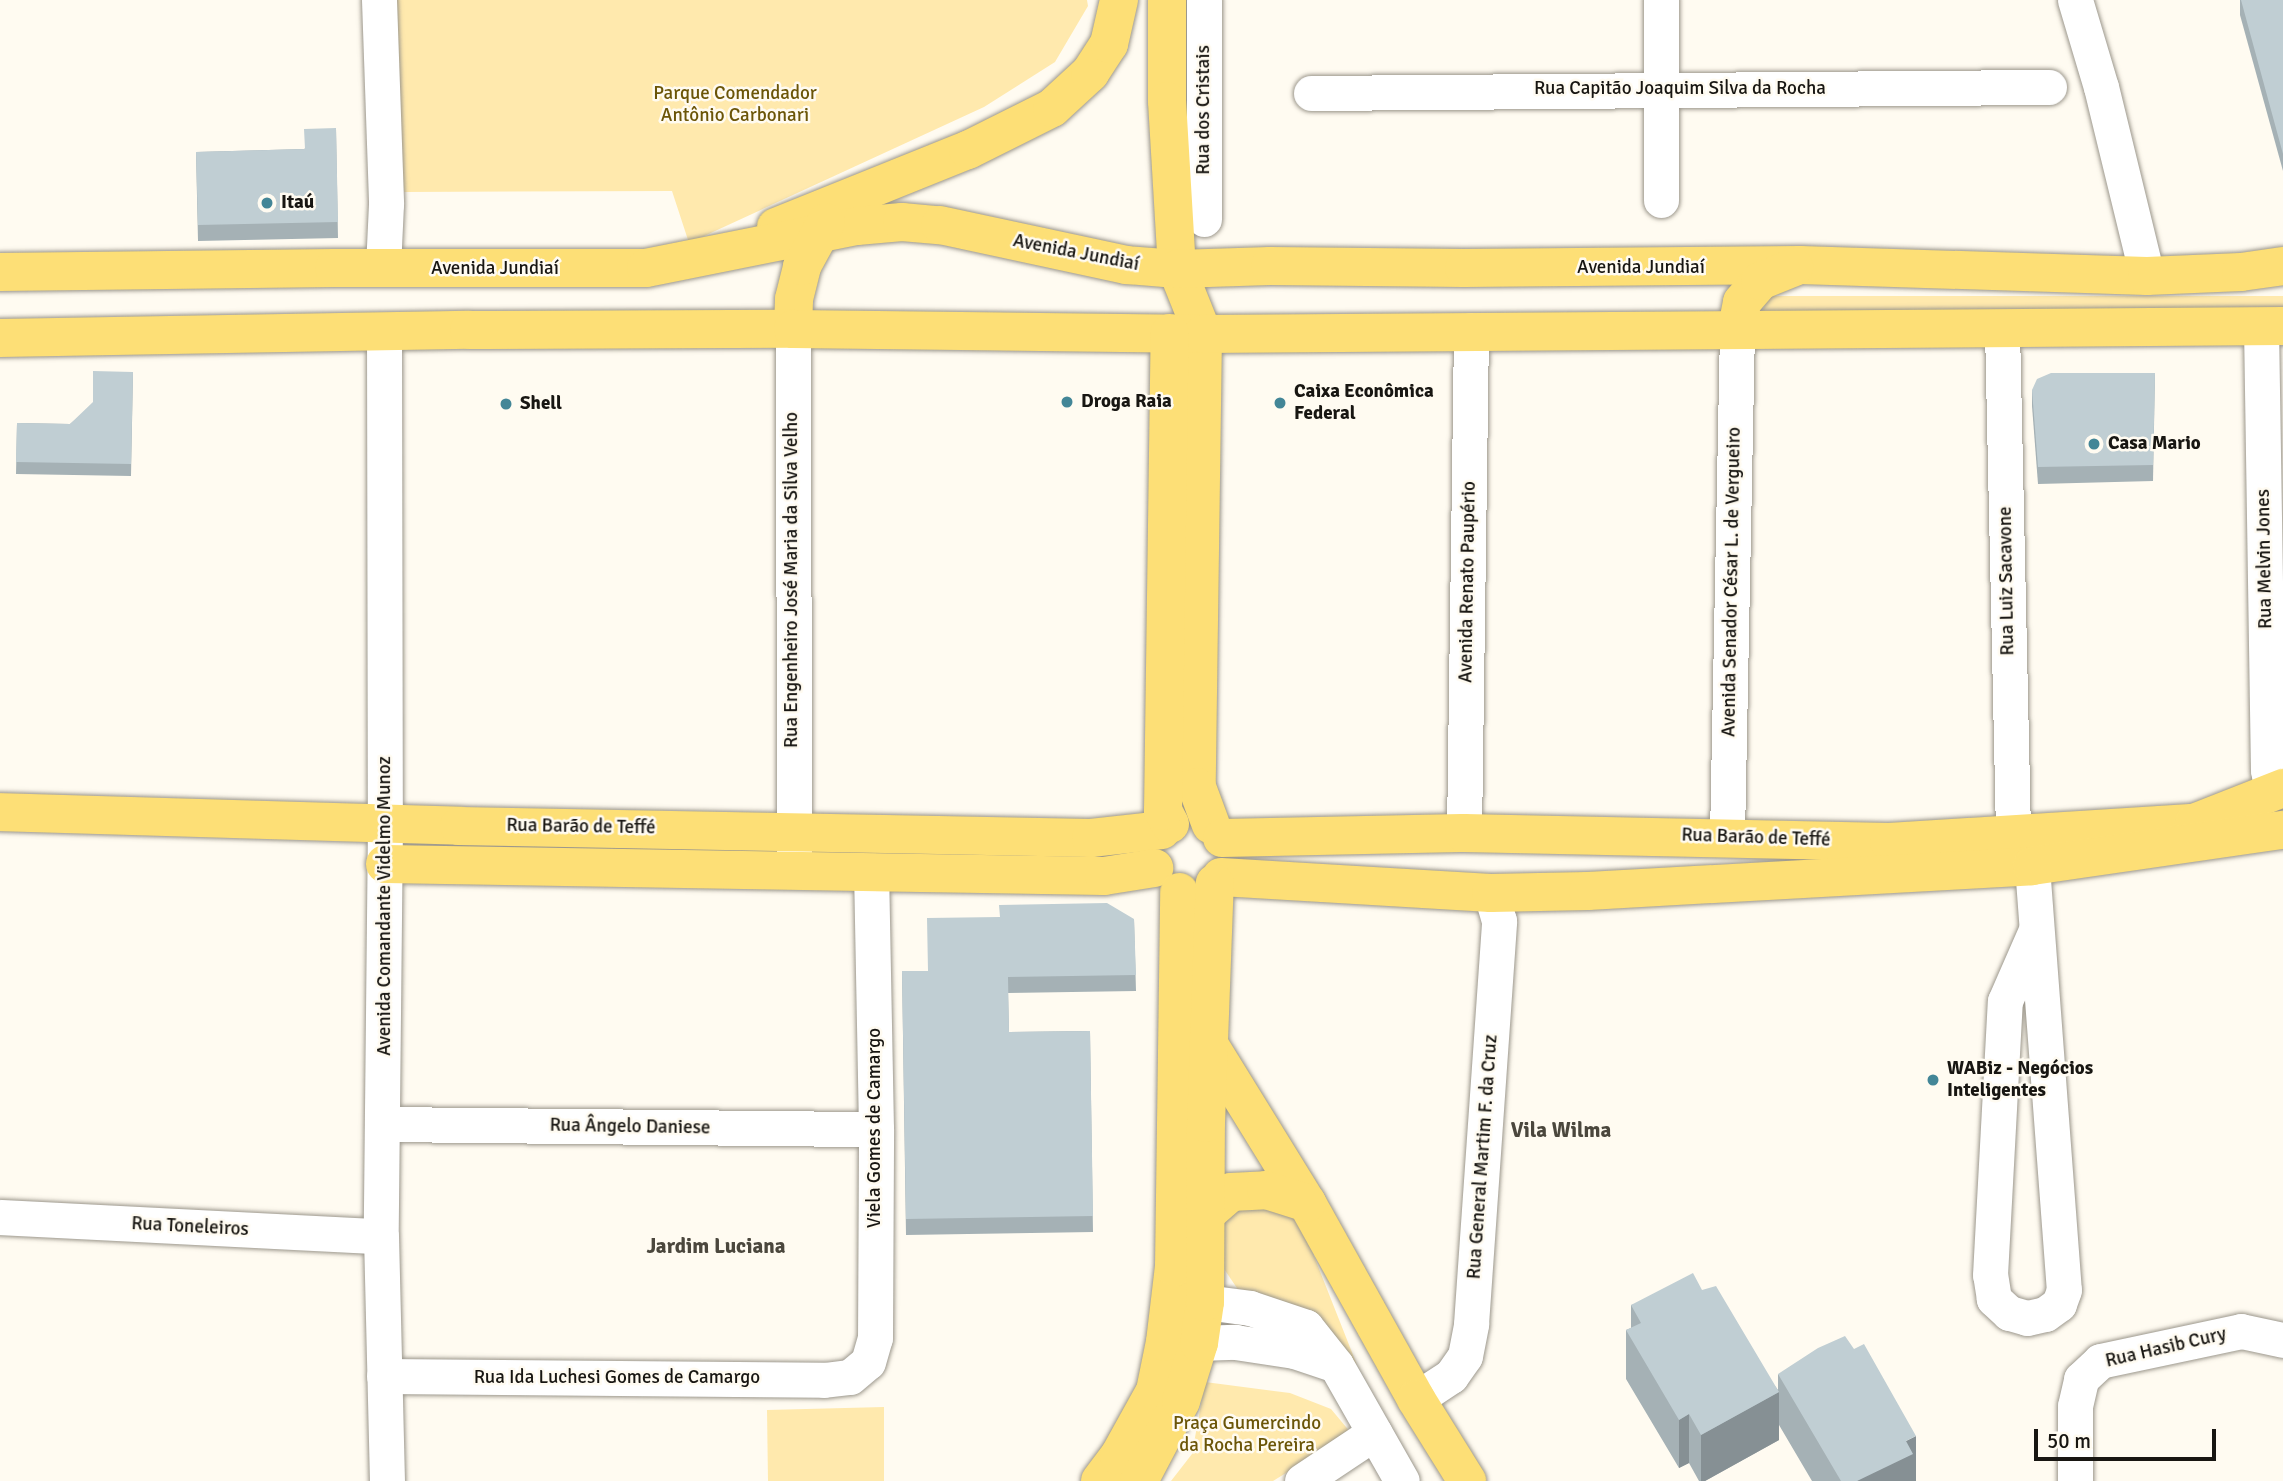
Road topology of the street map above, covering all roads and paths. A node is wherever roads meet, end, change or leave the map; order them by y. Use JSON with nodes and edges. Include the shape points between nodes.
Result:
{"nodes":[{"id":1,"x":379,"y":0,"type":"edge"},
{"id":2,"x":1119,"y":0,"type":"edge"},
{"id":3,"x":1167,"y":0,"type":"edge"},
{"id":4,"x":1204,"y":0,"type":"edge"},
{"id":5,"x":1661,"y":0,"type":"edge"},
{"id":6,"x":2075,"y":0,"type":"edge"},
{"id":7,"x":2049,"y":87,"type":"dead end"},
{"id":8,"x":1662,"y":89,"type":"junction"},
{"id":9,"x":1311,"y":93,"type":"dead end"},
{"id":10,"x":1185,"y":100,"type":"junction"},
{"id":11,"x":858,"y":192,"type":"junction"},
{"id":12,"x":1661,"y":200,"type":"dead end"},
{"id":13,"x":1188,"y":214,"type":"junction"},
{"id":14,"x":818,"y":236,"type":"junction"},
{"id":15,"x":699,"y":260,"type":"junction"},
{"id":16,"x":1800,"y":265,"type":"junction"},
{"id":17,"x":1270,"y":266,"type":"junction"},
{"id":18,"x":2283,"y":266,"type":"edge"},
{"id":19,"x":383,"y":267,"type":"junction"},
{"id":20,"x":1177,"y":269,"type":"junction"},
{"id":21,"x":0,"y":272,"type":"edge"},
{"id":22,"x":2147,"y":276,"type":"junction"},
{"id":23,"x":2272,"y":326,"type":"edge"},
{"id":24,"x":1737,"y":328,"type":"junction"},
{"id":25,"x":793,"y":329,"type":"junction"},
{"id":26,"x":2001,"y":329,"type":"junction"},
{"id":27,"x":384,"y":330,"type":"junction"},
{"id":28,"x":1471,"y":330,"type":"junction"},
{"id":29,"x":1187,"y":334,"type":"junction"},
{"id":30,"x":0,"y":338,"type":"edge"},
{"id":31,"x":2279,"y":795,"type":"edge"},
{"id":32,"x":0,"y":812,"type":"edge"},
{"id":33,"x":386,"y":822,"type":"junction"},
{"id":34,"x":459,"y":826,"type":"junction"},
{"id":35,"x":1166,"y":827,"type":"junction"},
{"id":36,"x":792,"y":830,"type":"junction"},
{"id":37,"x":2283,"y":830,"type":"edge"},
{"id":38,"x":1217,"y":831,"type":"junction"},
{"id":39,"x":1464,"y":833,"type":"junction"},
{"id":40,"x":1727,"y":836,"type":"junction"},
{"id":41,"x":2024,"y":843,"type":"junction"},
{"id":42,"x":385,"y":864,"type":"junction"},
{"id":43,"x":425,"y":865,"type":"junction"},
{"id":44,"x":794,"y":870,"type":"junction"},
{"id":45,"x":871,"y":871,"type":"junction"},
{"id":46,"x":1166,"y":880,"type":"junction"},
{"id":47,"x":1218,"y":880,"type":"junction"},
{"id":48,"x":1745,"y":882,"type":"junction"},
{"id":49,"x":1491,"y":893,"type":"junction"},
{"id":50,"x":2036,"y":930,"type":"junction"},
{"id":51,"x":1210,"y":1046,"type":"junction"},
{"id":52,"x":383,"y":1124,"type":"junction"},
{"id":53,"x":876,"y":1129,"type":"junction"},
{"id":54,"x":1307,"y":1203,"type":"junction"},
{"id":55,"x":1207,"y":1213,"type":"junction"},
{"id":56,"x":0,"y":1217,"type":"edge"},
{"id":57,"x":381,"y":1236,"type":"junction"},
{"id":58,"x":1205,"y":1302,"type":"junction"},
{"id":59,"x":2283,"y":1340,"type":"edge"},
{"id":60,"x":1199,"y":1343,"type":"junction"},
{"id":61,"x":1336,"y":1365,"type":"junction"},
{"id":62,"x":384,"y":1376,"type":"junction"},
{"id":63,"x":850,"y":1377,"type":"joint"},
{"id":64,"x":1416,"y":1399,"type":"junction"},
{"id":65,"x":1374,"y":1433,"type":"junction"},
{"id":66,"x":387,"y":1481,"type":"edge"},
{"id":67,"x":1100,"y":1481,"type":"edge"},
{"id":68,"x":1139,"y":1481,"type":"edge"},
{"id":69,"x":1302,"y":1481,"type":"edge"},
{"id":70,"x":1402,"y":1481,"type":"edge"},
{"id":71,"x":1468,"y":1481,"type":"edge"},
{"id":72,"x":2075,"y":1481,"type":"edge"}],
"edges":[{"from":1,"to":19,"type":"street","via":[[386,204]]},
{"from":2,"to":11,"type":"main road","via":[[1109,44],[1090,74],[1052,108],[968,150]]},
{"from":3,"to":10,"type":"main road"},
{"from":4,"to":10,"type":"street","name":"Rua dos Cristais"},
{"from":5,"to":8,"type":"street"},
{"from":6,"to":22,"type":"street"},
{"from":7,"to":8,"type":"street","name":"Rua Capitão Joaquim Silva da Rocha"},
{"from":8,"to":9,"type":"street","name":"Rua Capitão Joaquim Silva da Rocha"},
{"from":8,"to":12,"type":"street"},
{"from":10,"to":13,"type":"main road"},
{"from":11,"to":14,"type":"main road","via":[[827,220]]},
{"from":11,"to":15,"type":"main road"},
{"from":13,"to":17,"type":"main road","via":[[1199,239]]},
{"from":13,"to":20,"type":"main road"},
{"from":14,"to":15,"type":"main road","name":"Avenida Jundiaí"},
{"from":14,"to":20,"type":"main road","name":"Avenida Jundiaí","via":[[857,226],[940,225],[1126,265]]},
{"from":14,"to":25,"type":"main road","via":[[802,266],[793,299]]},
{"from":15,"to":19,"type":"main road","name":"Avenida Jundiaí","via":[[646,268]]},
{"from":16,"to":17,"type":"main road","name":"Avenida Jundiaí"},
{"from":16,"to":22,"type":"main road","name":"Avenida Jundiaí"},
{"from":16,"to":24,"type":"main road","via":[[1760,281],[1742,302]]},
{"from":17,"to":20,"type":"main road","name":"Avenida Jundiaí"},
{"from":18,"to":22,"type":"main road","name":"Avenida Jundiaí"},
{"from":19,"to":21,"type":"main road","name":"Avenida Jundiaí"},
{"from":20,"to":29,"type":"main road"},
{"from":23,"to":26,"type":"main road"},
{"from":23,"to":31,"type":"street","name":"Rua Melvin Jones","via":[[2268,770]]},
{"from":24,"to":26,"type":"main road"},
{"from":24,"to":28,"type":"main road"},
{"from":24,"to":40,"type":"street","name":"Avenida Senador César L. de Vergueiro"},
{"from":25,"to":27,"type":"main road"},
{"from":25,"to":29,"type":"main road"},
{"from":25,"to":36,"type":"street","name":"Rua Engenheiro José Maria da Silva Velho"},
{"from":26,"to":41,"type":"street","name":"Rua Luiz Sacavone"},
{"from":27,"to":30,"type":"main road"},
{"from":27,"to":33,"type":"street","name":"Avenida Comandante Videlmo Munoz"},
{"from":28,"to":29,"type":"main road"},
{"from":28,"to":39,"type":"street","name":"Avenida Renato Paupério"},
{"from":29,"to":35,"type":"main road","via":[[1163,811]]},
{"from":29,"to":38,"type":"main road","via":[[1197,787]]},
{"from":31,"to":41,"type":"main road","name":"Rua Barão de Teffé","via":[[2194,823]]},
{"from":32,"to":33,"type":"main road","name":"Rua Barão de Teffé"},
{"from":33,"to":34,"type":"main road","name":"Rua Barão de Teffé"},
{"from":33,"to":42,"type":"street","name":"Avenida Comandante Videlmo Munoz"},
{"from":34,"to":36,"type":"main road","name":"Rua Barão de Teffé"},
{"from":34,"to":43,"type":"main road","via":[[443,838]]},
{"from":35,"to":36,"type":"main road","name":"Rua Barão de Teffé","via":[[1091,838]]},
{"from":35,"to":38,"type":"main road","via":[[1190,818]]},
{"from":35,"to":46,"type":"main road","via":[[1153,848]]},
{"from":36,"to":44,"type":"street","name":"Rua Engenheiro José Maria da Silva Velho"},
{"from":37,"to":41,"type":"main road","name":"Rua Barão de Teffé","via":[[2196,844]]},
{"from":38,"to":39,"type":"main road","name":"Rua Barão de Teffé"},
{"from":38,"to":47,"type":"main road","via":[[1227,857]]},
{"from":39,"to":40,"type":"main road","name":"Rua Barão de Teffé"},
{"from":39,"to":49,"type":"main road","via":[[1468,856]]},
{"from":40,"to":41,"type":"main road","name":"Rua Barão de Teffé"},
{"from":40,"to":48,"type":"main road","via":[[1730,855]]},
{"from":41,"to":48,"type":"main road","name":"Rua Barão de Teffé","via":[[1895,874]]},
{"from":41,"to":50,"type":"street","name":"Rua Luiz Sacavone"},
{"from":42,"to":43,"type":"main road","name":"Rua Barão de Teffé"},
{"from":42,"to":52,"type":"street","name":"Avenida Comandante Videlmo Munoz"},
{"from":43,"to":44,"type":"main road","name":"Rua Barão de Teffé"},
{"from":44,"to":45,"type":"main road","name":"Rua Barão de Teffé"},
{"from":45,"to":46,"type":"main road","name":"Rua Barão de Teffé"},
{"from":45,"to":53,"type":"street","name":"Viela Gomes de Camargo"},
{"from":46,"to":47,"type":"main road","via":[[1198,892]]},
{"from":46,"to":67,"type":"main road","via":[[1174,1267],[1166,1342],[1155,1391]]},
{"from":47,"to":49,"type":"main road","name":"Rua Barão de Teffé"},
{"from":47,"to":51,"type":"main road"},
{"from":48,"to":49,"type":"main road","name":"Rua Barão de Teffé"},
{"from":49,"to":64,"type":"street","name":"Rua General Martim F. da Cruz","via":[[1499,921],[1471,1324],[1465,1356],[1451,1376]]},
{"from":50,"to":50,"type":"street","name":"Rua Luiz Sacavone","via":[[2064,1290],[2059,1304],[2045,1314],[2027,1318],[2009,1313],[1994,1298],[1990,1275],[2005,1001]]},
{"from":51,"to":54,"type":"main road"},
{"from":51,"to":55,"type":"main road"},
{"from":52,"to":53,"type":"street","name":"Rua Ângelo Daniese"},
{"from":52,"to":57,"type":"street","name":"Avenida Comandante Videlmo Munoz"},
{"from":53,"to":63,"type":"street","name":"Viela Gomes de Camargo","via":[[875,1338],[867,1362]]},
{"from":54,"to":55,"type":"main road","via":[[1266,1190],[1231,1192]]},
{"from":54,"to":64,"type":"main road"},
{"from":55,"to":58,"type":"main road"},
{"from":56,"to":57,"type":"street","name":"Rua Toneleiros"},
{"from":57,"to":62,"type":"street","name":"Avenida Comandante Videlmo Munoz"},
{"from":58,"to":60,"type":"main road"},
{"from":58,"to":61,"type":"street","via":[[1250,1308],[1306,1327]]},
{"from":59,"to":72,"type":"street","name":"Rua Hasib Cury","via":[[2241,1331],[2100,1361],[2081,1379],[2075,1406]]},
{"from":60,"to":61,"type":"street","via":[[1235,1342],[1294,1351]]},
{"from":60,"to":68,"type":"main road","via":[[1181,1401]]},
{"from":61,"to":65,"type":"street"},
{"from":62,"to":63,"type":"street","name":"Rua Ida Luchesi Gomes de Camargo"},
{"from":62,"to":66,"type":"street","name":"Avenida Comandante Videlmo Munoz"},
{"from":64,"to":71,"type":"main road"},
{"from":65,"to":69,"type":"street"},
{"from":65,"to":70,"type":"street"}]}
